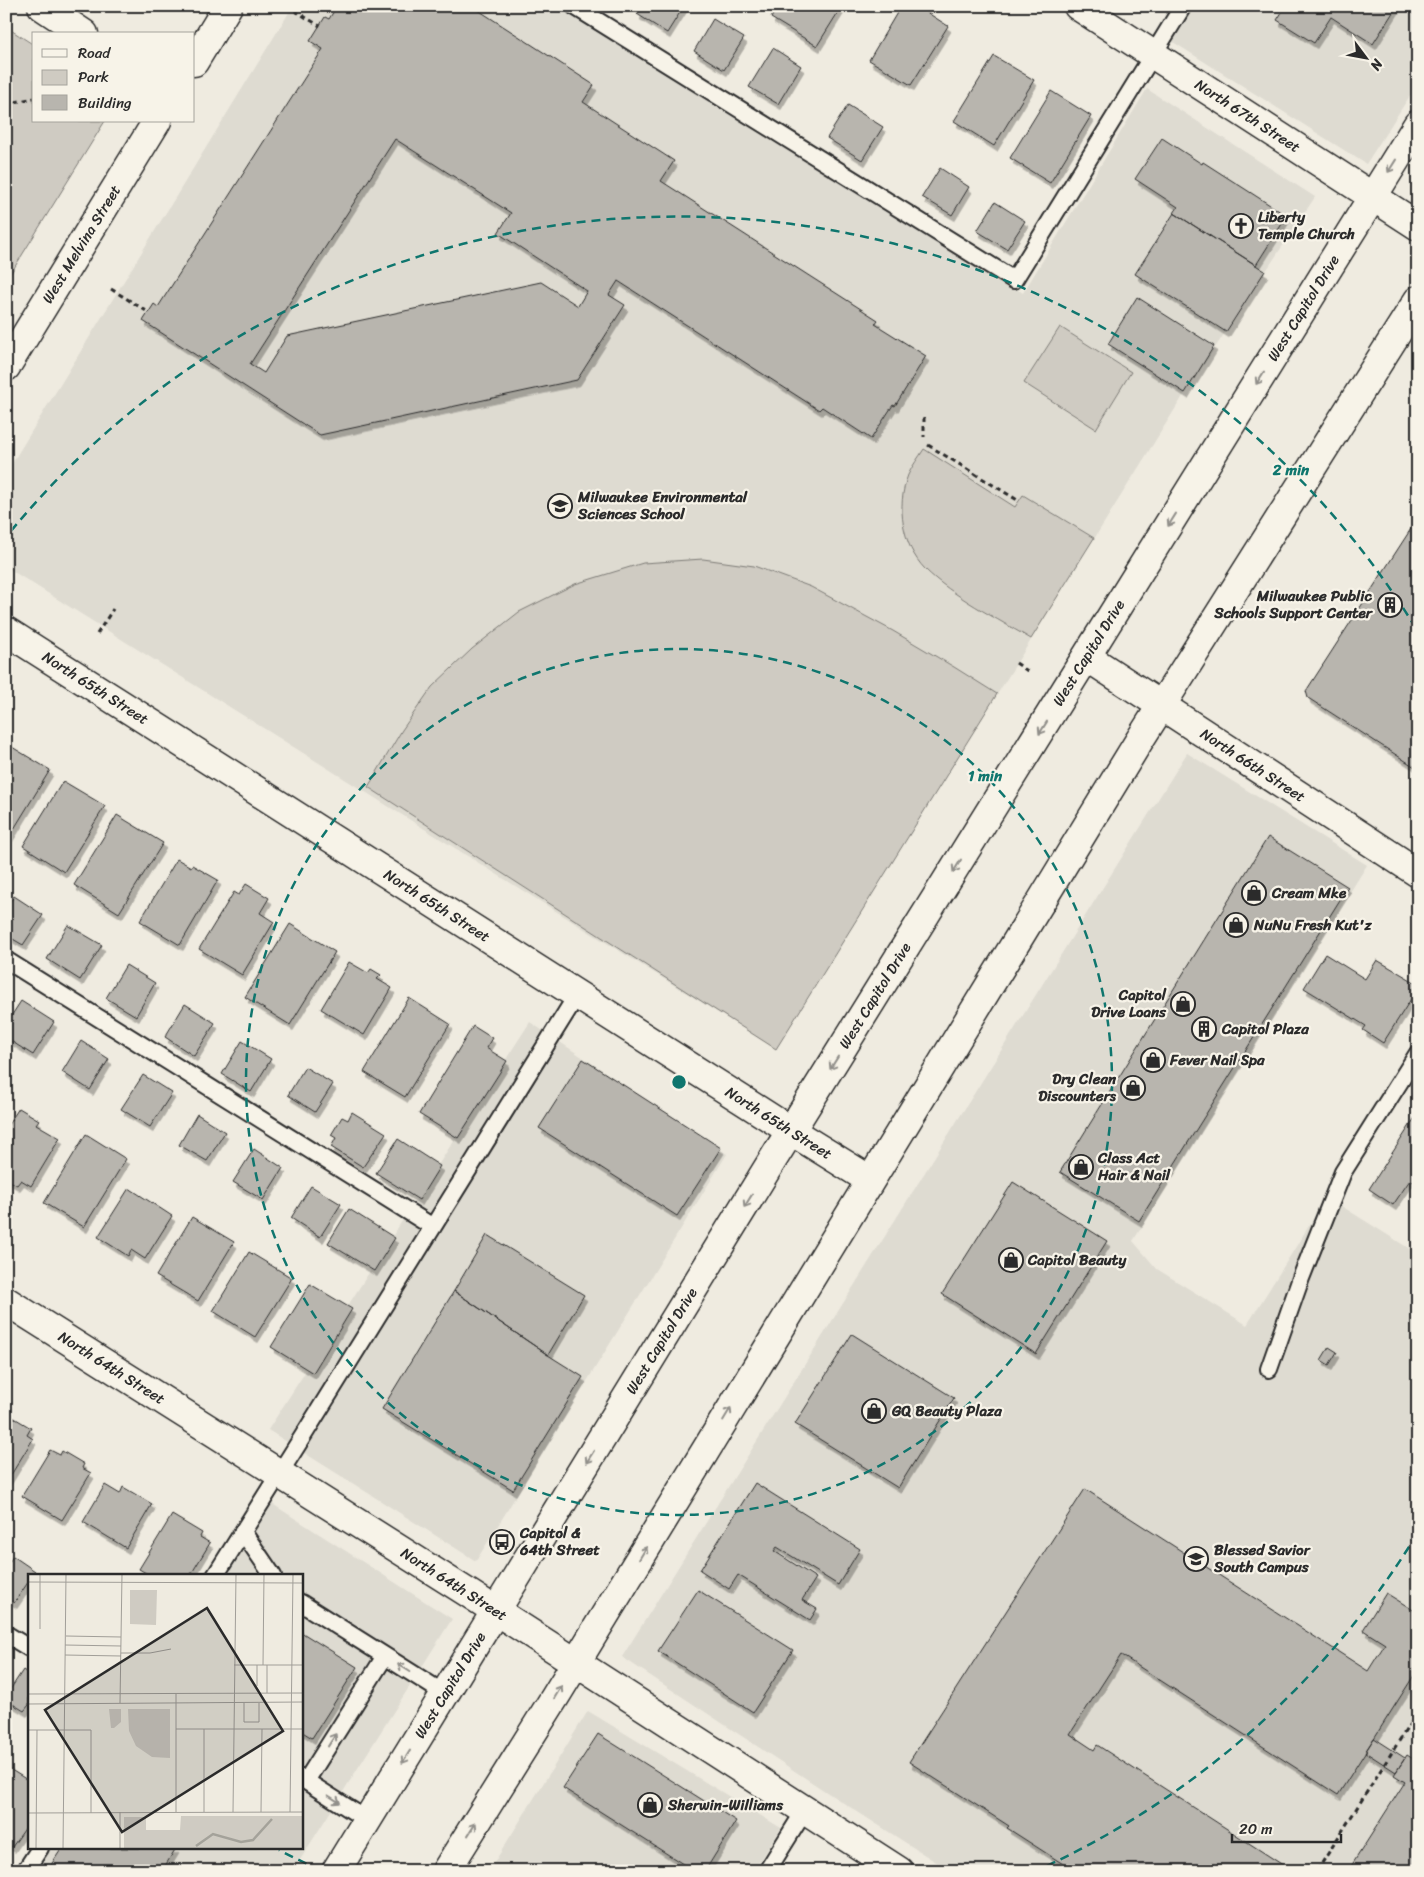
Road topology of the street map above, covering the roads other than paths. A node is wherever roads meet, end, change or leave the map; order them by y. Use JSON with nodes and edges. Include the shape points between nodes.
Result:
{"nodes":[{"id":1,"x":42,"y":6,"type":"edge"},
{"id":2,"x":228,"y":6,"type":"edge"},
{"id":3,"x":574,"y":6,"type":"edge"},
{"id":4,"x":1078,"y":6,"type":"edge"},
{"id":5,"x":1183,"y":6,"type":"edge"},
{"id":6,"x":81,"y":32,"type":"edge"},
{"id":7,"x":1154,"y":55,"type":"junction"},
{"id":8,"x":195,"y":60,"type":"edge"},
{"id":9,"x":156,"y":122,"type":"edge"},
{"id":10,"x":1418,"y":124,"type":"edge"},
{"id":11,"x":1372,"y":197,"type":"junction"},
{"id":12,"x":1418,"y":226,"type":"edge"},
{"id":13,"x":1418,"y":300,"type":"edge"},
{"id":14,"x":6,"y":367,"type":"edge"},
{"id":15,"x":6,"y":630,"type":"edge"},
{"id":16,"x":1087,"y":657,"type":"junction"},
{"id":17,"x":1162,"y":705,"type":"junction"},
{"id":18,"x":1418,"y":873,"type":"edge"},
{"id":19,"x":6,"y":960,"type":"edge"},
{"id":20,"x":577,"y":995,"type":"junction"},
{"id":21,"x":1418,"y":1054,"type":"edge"},
{"id":22,"x":791,"y":1131,"type":"junction"},
{"id":23,"x":870,"y":1180,"type":"junction"},
{"id":24,"x":433,"y":1227,"type":"junction"},
{"id":25,"x":6,"y":1301,"type":"edge"},
{"id":26,"x":1269,"y":1369,"type":"dead end"},
{"id":27,"x":280,"y":1474,"type":"junction"},
{"id":28,"x":243,"y":1532,"type":"junction"},
{"id":29,"x":216,"y":1574,"type":"edge"},
{"id":30,"x":272,"y":1574,"type":"edge"},
{"id":31,"x":302,"y":1604,"type":"edge"},
{"id":32,"x":496,"y":1611,"type":"junction"},
{"id":33,"x":6,"y":1634,"type":"edge"},
{"id":34,"x":28,"y":1647,"type":"edge"},
{"id":35,"x":384,"y":1656,"type":"junction"},
{"id":36,"x":576,"y":1662,"type":"junction"},
{"id":37,"x":445,"y":1694,"type":"junction"},
{"id":38,"x":304,"y":1780,"type":"edge"},
{"id":39,"x":805,"y":1810,"type":"junction"},
{"id":40,"x":367,"y":1820,"type":"junction"},
{"id":41,"x":39,"y":1850,"type":"edge"},
{"id":42,"x":25,"y":1871,"type":"edge"},
{"id":43,"x":336,"y":1871,"type":"edge"},
{"id":44,"x":446,"y":1871,"type":"edge"},
{"id":45,"x":767,"y":1871,"type":"edge"},
{"id":46,"x":899,"y":1871,"type":"edge"}],
"edges":[{"from":1,"to":6,"type":"main road"},
{"from":2,"to":8,"type":"main road"},
{"from":3,"to":7,"type":"lane","via":[[1014,280]]},
{"from":4,"to":7,"type":"main road","name":"North 67th Street"},
{"from":5,"to":7,"type":"lane"},
{"from":7,"to":11,"type":"main road","name":"North 67th Street"},
{"from":9,"to":14,"type":"main road","name":"West Melvina Street"},
{"from":10,"to":11,"type":"main road","name":"West Capitol Drive","one_way":true},
{"from":11,"to":12,"type":"main road","name":"North 67th Street"},
{"from":11,"to":16,"type":"main road","name":"West Capitol Drive","one_way":true},
{"from":13,"to":17,"type":"main road"},
{"from":15,"to":20,"type":"main road","name":"North 65th Street"},
{"from":16,"to":17,"type":"main road","name":"North 66th Street"},
{"from":16,"to":22,"type":"main road","name":"West Capitol Drive","one_way":true},
{"from":17,"to":18,"type":"main road","name":"North 66th Street"},
{"from":17,"to":23,"type":"main road"},
{"from":19,"to":24,"type":"lane"},
{"from":20,"to":22,"type":"main road","name":"North 65th Street"},
{"from":20,"to":24,"type":"lane"},
{"from":21,"to":26,"type":"lane","via":[[1343,1172]]},
{"from":22,"to":23,"type":"main road","name":"North 65th Street"},
{"from":22,"to":32,"type":"main road","name":"West Capitol Drive","one_way":true},
{"from":36,"to":23,"type":"main road","one_way":true},
{"from":24,"to":27,"type":"lane"},
{"from":25,"to":27,"type":"main road","name":"North 64th Street"},
{"from":27,"to":28,"type":"lane"},
{"from":27,"to":32,"type":"main road","name":"North 64th Street"},
{"from":28,"to":29,"type":"lane"},
{"from":28,"to":30,"type":"lane"},
{"from":31,"to":35,"type":"lane"},
{"from":32,"to":36,"type":"main road","name":"North 64th Street"},
{"from":32,"to":37,"type":"main road","name":"West Capitol Drive"},
{"from":33,"to":34,"type":"lane"},
{"from":37,"to":35,"type":"lane","one_way":true},
{"from":38,"to":35,"type":"lane","one_way":true},
{"from":36,"to":39,"type":"main road","name":"North 64th Street"},
{"from":44,"to":36,"type":"main road","one_way":true},
{"from":37,"to":40,"type":"main road","name":"West Capitol Drive","one_way":true},
{"from":38,"to":40,"type":"lane","one_way":true},
{"from":39,"to":45,"type":"lane"},
{"from":39,"to":46,"type":"main road","name":"North 64th Street"},
{"from":40,"to":43,"type":"main road","name":"West Capitol Drive"},
{"from":41,"to":42,"type":"lane"}]}
